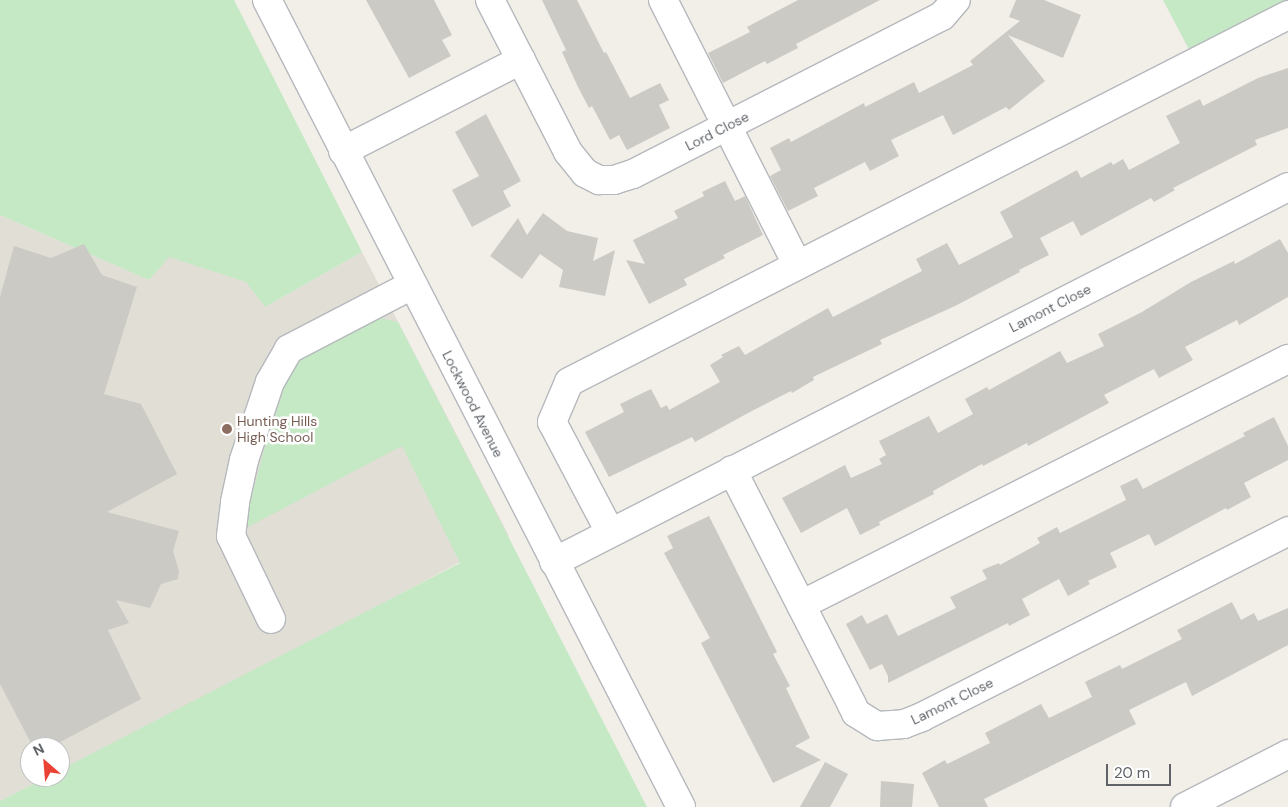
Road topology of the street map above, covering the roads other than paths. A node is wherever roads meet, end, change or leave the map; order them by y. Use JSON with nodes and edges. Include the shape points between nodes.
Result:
{"nodes":[{"id":1,"x":267,"y":0,"type":"edge"},
{"id":2,"x":490,"y":0,"type":"edge"},
{"id":3,"x":662,"y":0,"type":"edge"},
{"id":4,"x":956,"y":0,"type":"edge"},
{"id":5,"x":1288,"y":15,"type":"edge"},
{"id":6,"x":521,"y":60,"type":"junction"},
{"id":7,"x":727,"y":126,"type":"junction"},
{"id":8,"x":343,"y":151,"type":"junction"},
{"id":9,"x":1288,"y":187,"type":"edge"},
{"id":10,"x":797,"y":264,"type":"junction"},
{"id":11,"x":412,"y":285,"type":"junction"},
{"id":12,"x":1288,"y":359,"type":"edge"},
{"id":13,"x":732,"y":470,"type":"junction"},
{"id":14,"x":1288,"y":531,"type":"edge"},
{"id":15,"x":610,"y":532,"type":"junction"},
{"id":16,"x":554,"y":562,"type":"junction"},
{"id":17,"x":800,"y":605,"type":"junction"},
{"id":18,"x":271,"y":618,"type":"dead end"},
{"id":19,"x":1288,"y":754,"type":"edge"},
{"id":20,"x":681,"y":807,"type":"edge"},
{"id":21,"x":1184,"y":807,"type":"edge"}],
"edges":[{"from":1,"to":8,"type":"street","name":"Lockwood Avenue"},
{"from":2,"to":6,"type":"street","name":"Lord Close"},
{"from":3,"to":7,"type":"street"},
{"from":4,"to":7,"type":"street","name":"Lord Close","via":[[942,16]]},
{"from":5,"to":10,"type":"street"},
{"from":6,"to":7,"type":"street","name":"Lord Close","via":[[568,152],[585,173],[598,180],[614,180],[633,174]]},
{"from":6,"to":8,"type":"street"},
{"from":7,"to":10,"type":"street"},
{"from":8,"to":11,"type":"street","name":"Lockwood Avenue"},
{"from":9,"to":13,"type":"street","name":"Lamont Close"},
{"from":10,"to":15,"type":"street","via":[[568,382],[552,422]]},
{"from":11,"to":16,"type":"street","name":"Lockwood Avenue"},
{"from":11,"to":18,"type":"street","via":[[289,349],[270,382],[244,460],[231,536]]},
{"from":12,"to":17,"type":"street"},
{"from":13,"to":15,"type":"street","name":"Lamont Close"},
{"from":13,"to":17,"type":"street","name":"Lamont Close"},
{"from":14,"to":17,"type":"street","name":"Lamont Close","via":[[922,717],[897,725],[877,726],[856,713]]},
{"from":15,"to":16,"type":"street","name":"Lamont Close"},
{"from":16,"to":20,"type":"street","name":"Lockwood Avenue"},
{"from":19,"to":21,"type":"street"}]}
